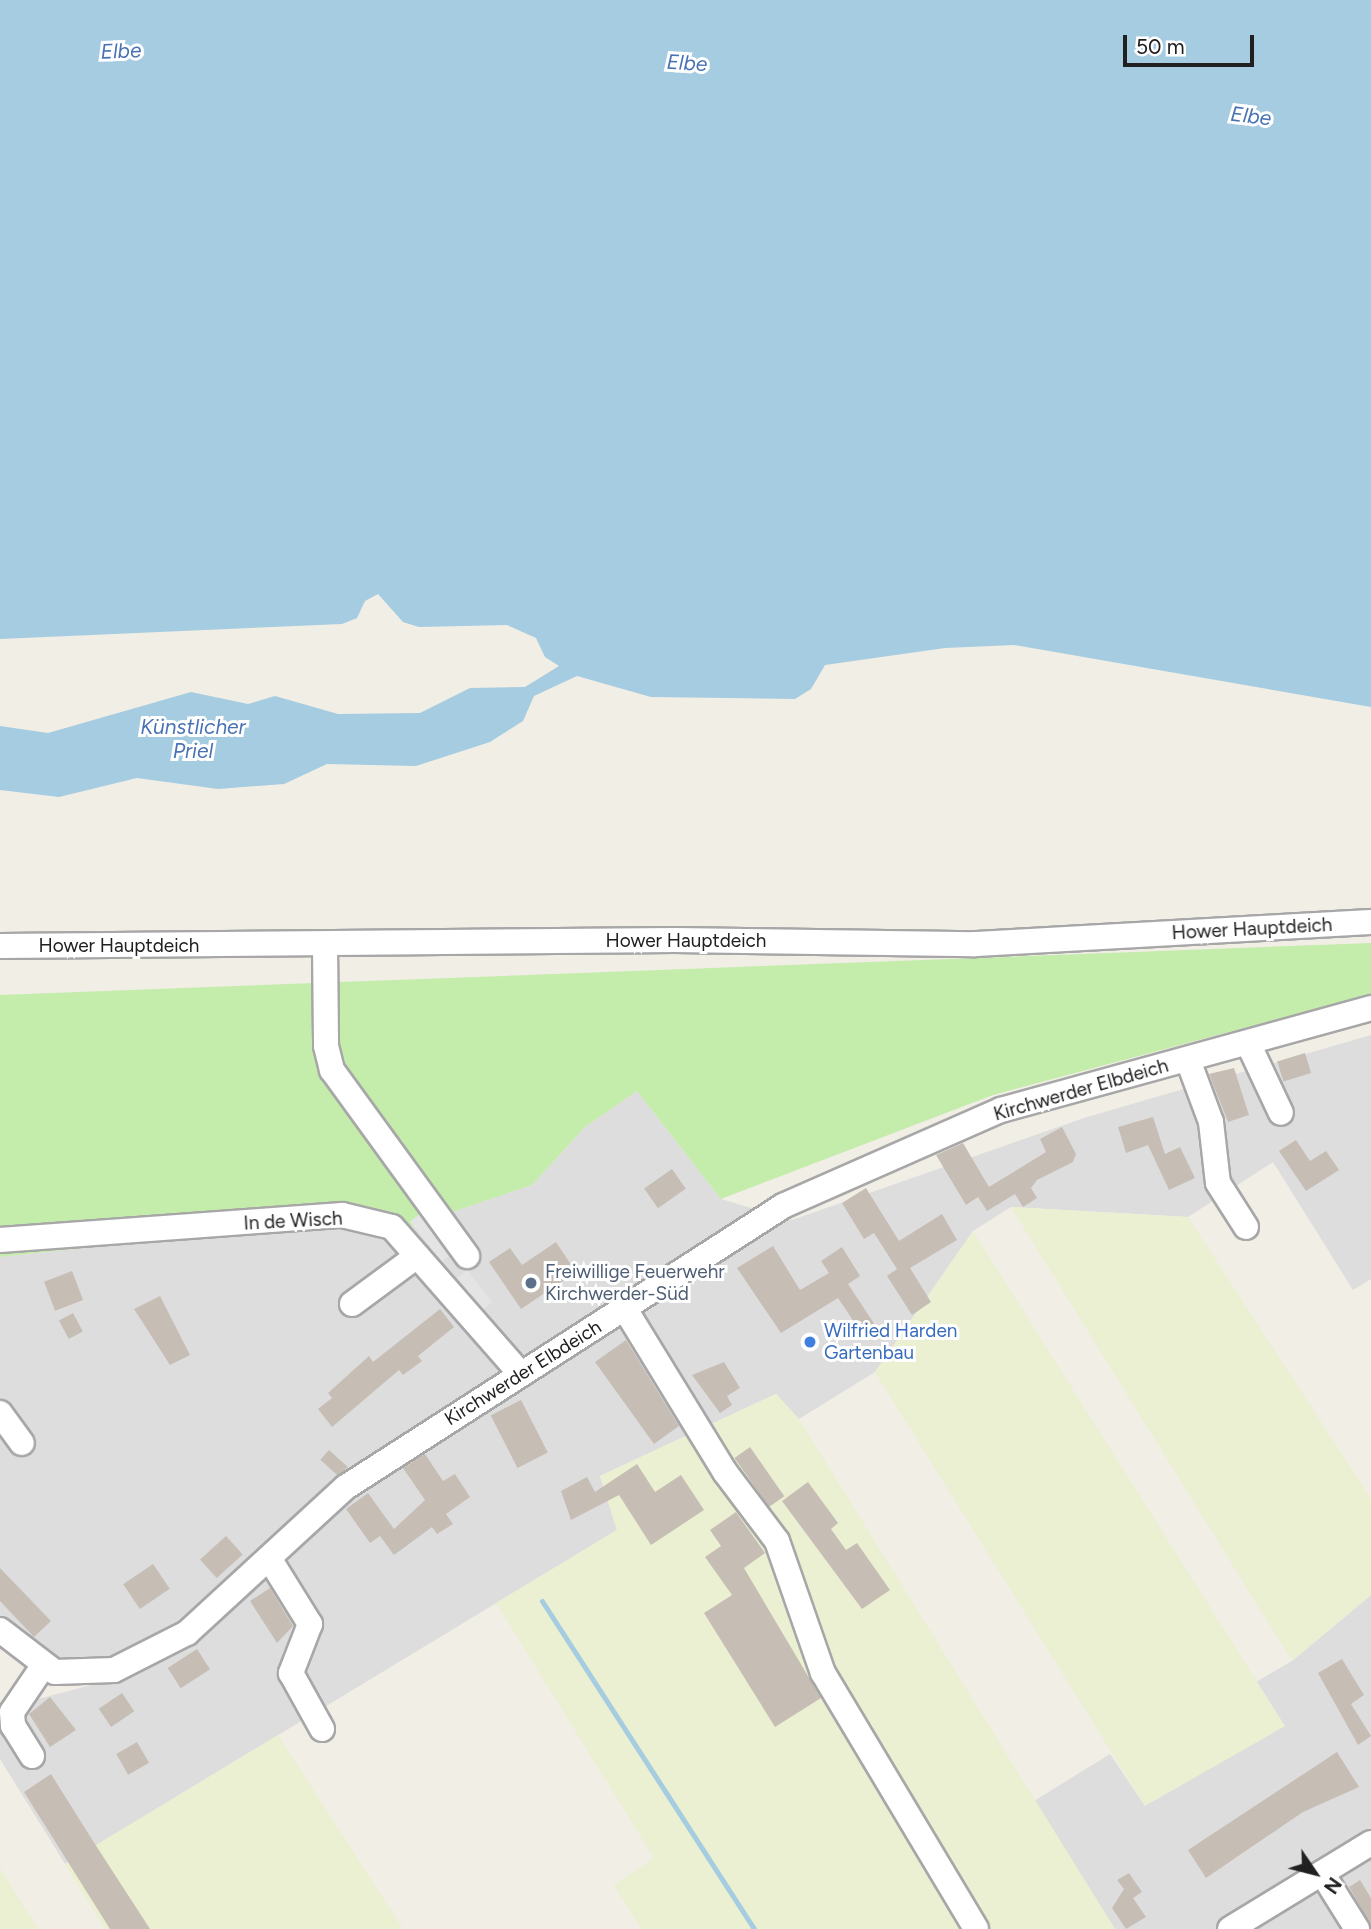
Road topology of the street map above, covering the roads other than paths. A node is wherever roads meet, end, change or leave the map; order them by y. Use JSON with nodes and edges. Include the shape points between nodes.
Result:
{"nodes":[{"id":1,"x":1371,"y":922,"type":"edge"},
{"id":2,"x":326,"y":945,"type":"junction"},
{"id":3,"x":0,"y":946,"type":"edge"},
{"id":4,"x":1371,"y":1008,"type":"edge"},
{"id":5,"x":1248,"y":1043,"type":"junction"},
{"id":6,"x":1188,"y":1060,"type":"junction"},
{"id":7,"x":1281,"y":1113,"type":"dead end"},
{"id":8,"x":1246,"y":1227,"type":"dead end"},
{"id":9,"x":0,"y":1240,"type":"edge"},
{"id":10,"x":417,"y":1256,"type":"junction"},
{"id":11,"x":467,"y":1256,"type":"dead end"},
{"id":12,"x":352,"y":1304,"type":"dead end"},
{"id":13,"x":625,"y":1309,"type":"junction"},
{"id":14,"x":520,"y":1373,"type":"junction"},
{"id":15,"x":0,"y":1413,"type":"edge"},
{"id":16,"x":22,"y":1443,"type":"dead end"},
{"id":17,"x":269,"y":1558,"type":"junction"},
{"id":18,"x":0,"y":1630,"type":"edge"},
{"id":19,"x":44,"y":1665,"type":"junction"},
{"id":20,"x":322,"y":1729,"type":"dead end"},
{"id":21,"x":32,"y":1756,"type":"dead end"},
{"id":22,"x":1371,"y":1843,"type":"edge"},
{"id":23,"x":1322,"y":1873,"type":"junction"},
{"id":24,"x":976,"y":1929,"type":"edge"},
{"id":25,"x":1230,"y":1929,"type":"edge"},
{"id":26,"x":1357,"y":1929,"type":"edge"}],
"edges":[{"from":1,"to":2,"type":"street","name":"Hower Hauptdeich","via":[[975,944]]},
{"from":2,"to":3,"type":"street","name":"Hower Hauptdeich"},
{"from":2,"to":11,"type":"street","via":[[326,1045],[337,1081]]},
{"from":4,"to":5,"type":"street","name":"Kirchwerder Elbdeich"},
{"from":5,"to":6,"type":"street","name":"Kirchwerder Elbdeich"},
{"from":5,"to":7,"type":"street"},
{"from":6,"to":8,"type":"street","via":[[1213,1131],[1218,1183]]},
{"from":6,"to":13,"type":"street","name":"Kirchwerder Elbdeich","via":[[1001,1110],[783,1206]]},
{"from":9,"to":10,"type":"street","name":"In de Wisch","via":[[342,1215],[392,1227]]},
{"from":10,"to":12,"type":"street"},
{"from":10,"to":14,"type":"street","name":"In de Wisch"},
{"from":13,"to":14,"type":"street","name":"Kirchwerder Elbdeich"},
{"from":13,"to":24,"type":"street","via":[[725,1472],[777,1541],[823,1673]]},
{"from":14,"to":17,"type":"street","name":"Kirchwerder Elbdeich","via":[[346,1487]]},
{"from":15,"to":16,"type":"street"},
{"from":17,"to":19,"type":"street","name":"Kirchwerder Elbdeich","via":[[187,1633],[114,1670],[55,1672]]},
{"from":17,"to":20,"type":"street","via":[[310,1624],[291,1674]]},
{"from":18,"to":19,"type":"street","name":"Kirchwerder Elbdeich"},
{"from":19,"to":21,"type":"street","via":[[12,1712],[13,1726]]},
{"from":22,"to":23,"type":"street"},
{"from":23,"to":25,"type":"street"},
{"from":23,"to":26,"type":"street"}]}
